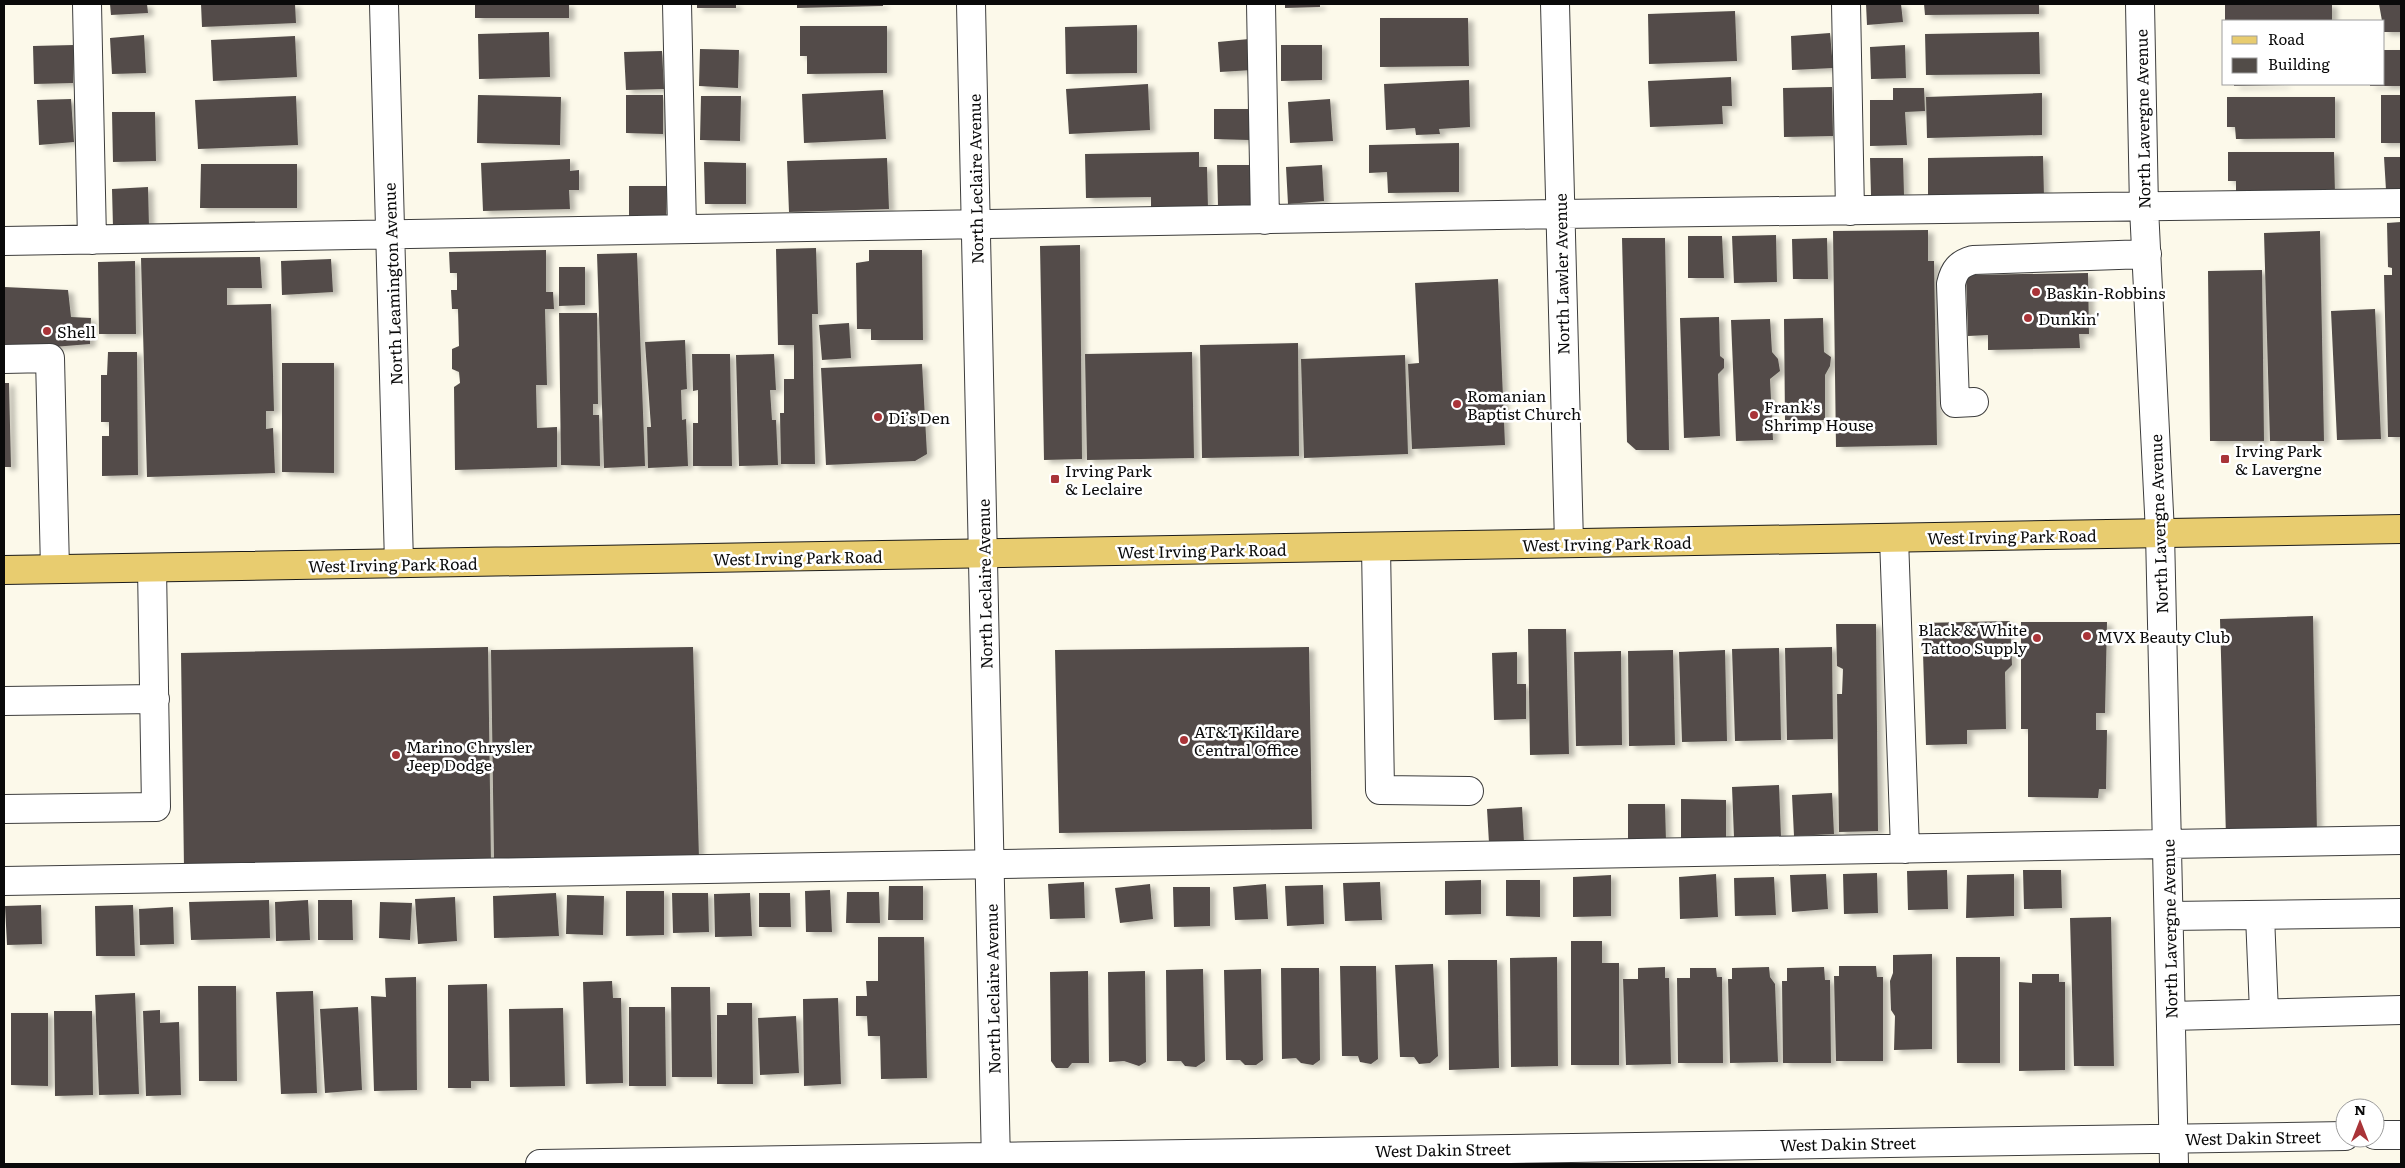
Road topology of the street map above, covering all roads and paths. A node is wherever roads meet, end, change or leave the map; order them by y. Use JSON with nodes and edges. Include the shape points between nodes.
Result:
{"nodes":[{"id":1,"x":87,"y":4,"type":"edge"},
{"id":2,"x":384,"y":4,"type":"edge"},
{"id":3,"x":677,"y":4,"type":"edge"},
{"id":4,"x":971,"y":4,"type":"edge"},
{"id":5,"x":1261,"y":4,"type":"edge"},
{"id":6,"x":1554,"y":4,"type":"edge"},
{"id":7,"x":1846,"y":4,"type":"edge"},
{"id":8,"x":2140,"y":4,"type":"edge"},
{"id":9,"x":2401,"y":203,"type":"edge"},
{"id":10,"x":2144,"y":208,"type":"junction"},
{"id":11,"x":1850,"y":211,"type":"junction"},
{"id":12,"x":1560,"y":214,"type":"junction"},
{"id":13,"x":1265,"y":220,"type":"junction"},
{"id":14,"x":976,"y":224,"type":"junction"},
{"id":15,"x":682,"y":229,"type":"junction"},
{"id":16,"x":391,"y":234,"type":"junction"},
{"id":17,"x":92,"y":240,"type":"junction"},
{"id":18,"x":4,"y":241,"type":"edge"},
{"id":19,"x":2146,"y":254,"type":"junction"},
{"id":20,"x":4,"y":358,"type":"edge"},
{"id":21,"x":1974,"y":402,"type":"dead end"},
{"id":22,"x":2401,"y":529,"type":"edge"},
{"id":23,"x":2160,"y":533,"type":"junction"},
{"id":24,"x":1894,"y":538,"type":"junction"},
{"id":25,"x":1569,"y":543,"type":"junction"},
{"id":26,"x":1376,"y":547,"type":"junction"},
{"id":27,"x":983,"y":554,"type":"junction"},
{"id":28,"x":399,"y":563,"type":"junction"},
{"id":29,"x":152,"y":568,"type":"junction"},
{"id":30,"x":55,"y":569,"type":"junction"},
{"id":31,"x":4,"y":570,"type":"edge"},
{"id":32,"x":155,"y":699,"type":"junction"},
{"id":33,"x":4,"y":701,"type":"edge"},
{"id":34,"x":1469,"y":791,"type":"dead end"},
{"id":35,"x":4,"y":809,"type":"edge"},
{"id":36,"x":2401,"y":840,"type":"edge"},
{"id":37,"x":2167,"y":844,"type":"junction"},
{"id":38,"x":1905,"y":848,"type":"junction"},
{"id":39,"x":990,"y":864,"type":"junction"},
{"id":40,"x":4,"y":881,"type":"edge"},
{"id":41,"x":2401,"y":913,"type":"edge"},
{"id":42,"x":2169,"y":916,"type":"junction"},
{"id":43,"x":2260,"y":916,"type":"junction"},
{"id":44,"x":2401,"y":1010,"type":"edge"},
{"id":45,"x":2264,"y":1012,"type":"junction"},
{"id":46,"x":2171,"y":1016,"type":"junction"},
{"id":47,"x":2385,"y":1135,"type":"edge"},
{"id":48,"x":2401,"y":1135,"type":"edge"},
{"id":49,"x":2335,"y":1137,"type":"edge"},
{"id":50,"x":2174,"y":1151,"type":"edge"},
{"id":51,"x":996,"y":1160,"type":"edge"},
{"id":52,"x":540,"y":1164,"type":"edge"}],
"edges":[{"from":1,"to":17,"type":"street"},
{"from":2,"to":16,"type":"street","name":"North Leamington Avenue"},
{"from":3,"to":15,"type":"street"},
{"from":4,"to":14,"type":"street","name":"North Leclaire Avenue"},
{"from":5,"to":13,"type":"street"},
{"from":6,"to":12,"type":"street","name":"North Lawler Avenue"},
{"from":7,"to":11,"type":"street"},
{"from":8,"to":10,"type":"street","name":"North Lavergne Avenue"},
{"from":9,"to":10,"type":"street"},
{"from":10,"to":11,"type":"street"},
{"from":10,"to":19,"type":"street","name":"North Lavergne Avenue"},
{"from":11,"to":12,"type":"street"},
{"from":12,"to":13,"type":"street"},
{"from":12,"to":25,"type":"street","name":"North Lawler Avenue"},
{"from":13,"to":14,"type":"street"},
{"from":14,"to":15,"type":"street"},
{"from":14,"to":27,"type":"street","name":"North Leclaire Avenue"},
{"from":15,"to":16,"type":"street"},
{"from":16,"to":17,"type":"street"},
{"from":16,"to":28,"type":"street","name":"North Leamington Avenue"},
{"from":17,"to":18,"type":"street"},
{"from":19,"to":21,"type":"street","via":[[1973,260],[1957,268],[1951,284],[1955,403]]},
{"from":19,"to":23,"type":"street","name":"North Lavergne Avenue"},
{"from":20,"to":30,"type":"street","via":[[50,358]]},
{"from":22,"to":23,"type":"main road","name":"West Irving Park Road"},
{"from":23,"to":24,"type":"main road","name":"West Irving Park Road"},
{"from":23,"to":37,"type":"street","name":"North Lavergne Avenue"},
{"from":24,"to":25,"type":"main road","name":"West Irving Park Road"},
{"from":24,"to":38,"type":"street"},
{"from":25,"to":26,"type":"main road","name":"West Irving Park Road"},
{"from":26,"to":27,"type":"main road","name":"West Irving Park Road"},
{"from":26,"to":34,"type":"street","via":[[1380,790]]},
{"from":27,"to":28,"type":"main road","name":"West Irving Park Road"},
{"from":27,"to":39,"type":"street","name":"North Leclaire Avenue"},
{"from":28,"to":29,"type":"main road","name":"West Irving Park Road"},
{"from":29,"to":30,"type":"main road","name":"West Irving Park Road"},
{"from":29,"to":32,"type":"street"},
{"from":30,"to":31,"type":"main road","name":"West Irving Park Road"},
{"from":32,"to":33,"type":"street"},
{"from":32,"to":35,"type":"street","via":[[156,807]]},
{"from":36,"to":37,"type":"street"},
{"from":37,"to":38,"type":"street"},
{"from":37,"to":42,"type":"street","name":"North Lavergne Avenue"},
{"from":38,"to":39,"type":"street"},
{"from":39,"to":40,"type":"street"},
{"from":39,"to":51,"type":"street","name":"North Leclaire Avenue"},
{"from":41,"to":43,"type":"street"},
{"from":42,"to":43,"type":"street"},
{"from":42,"to":46,"type":"street","name":"North Lavergne Avenue"},
{"from":43,"to":45,"type":"street"},
{"from":44,"to":45,"type":"street"},
{"from":45,"to":46,"type":"street"},
{"from":46,"to":50,"type":"street","name":"North Lavergne Avenue"},
{"from":47,"to":48,"type":"street"},
{"from":49,"to":50,"type":"street","name":"West Dakin Street"},
{"from":50,"to":51,"type":"street","name":"West Dakin Street"},
{"from":51,"to":52,"type":"street","name":"West Dakin Street"}]}
